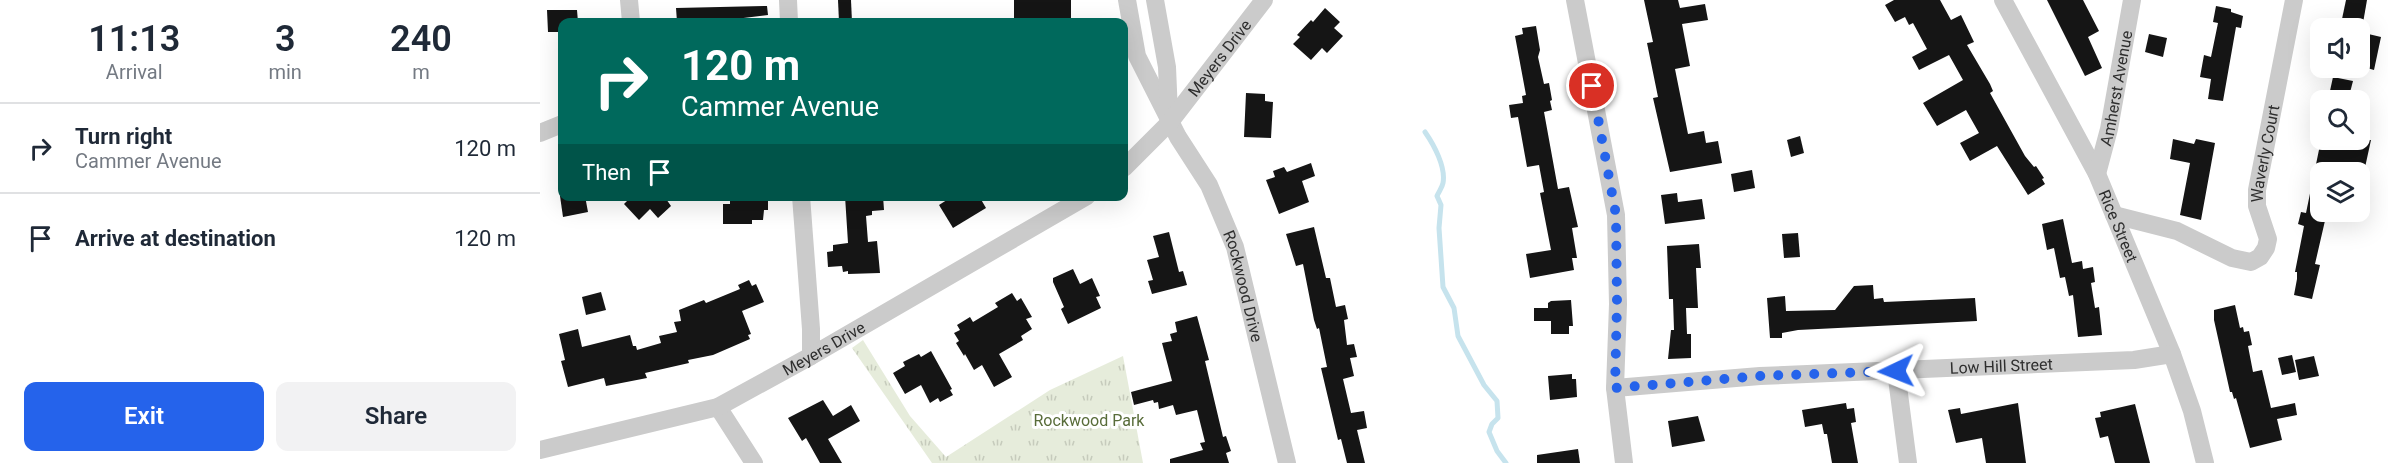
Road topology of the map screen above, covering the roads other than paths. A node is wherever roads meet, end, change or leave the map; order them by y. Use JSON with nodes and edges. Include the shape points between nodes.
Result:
{"nodes":[{"id":1,"x":629,"y":0,"type":"edge"},
{"id":2,"x":788,"y":0,"type":"edge"},
{"id":3,"x":1126,"y":0,"type":"edge"},
{"id":4,"x":1155,"y":0,"type":"edge"},
{"id":5,"x":1264,"y":0,"type":"edge"},
{"id":6,"x":1575,"y":0,"type":"edge"},
{"id":7,"x":2002,"y":0,"type":"edge"},
{"id":8,"x":2132,"y":0,"type":"edge"},
{"id":9,"x":2294,"y":0,"type":"edge"},
{"id":10,"x":631,"y":18,"type":"edge"},
{"id":11,"x":789,"y":18,"type":"edge"},
{"id":12,"x":1170,"y":122,"type":"junction"},
{"id":13,"x":558,"y":126,"type":"edge"},
{"id":14,"x":540,"y":133,"type":"edge"},
{"id":15,"x":1128,"y":164,"type":"edge"},
{"id":16,"x":2097,"y":174,"type":"junction"},
{"id":17,"x":801,"y":201,"type":"edge"},
{"id":18,"x":1078,"y":201,"type":"edge"},
{"id":19,"x":2114,"y":215,"type":"junction"},
{"id":20,"x":2172,"y":354,"type":"junction"},
{"id":21,"x":811,"y":356,"type":"junction"},
{"id":22,"x":1896,"y":371,"type":"junction"},
{"id":23,"x":1615,"y":388,"type":"junction"},
{"id":24,"x":718,"y":407,"type":"junction"},
{"id":25,"x":540,"y":450,"type":"edge"},
{"id":26,"x":754,"y":463,"type":"edge"},
{"id":27,"x":1287,"y":463,"type":"edge"},
{"id":28,"x":1624,"y":463,"type":"edge"},
{"id":29,"x":1908,"y":463,"type":"edge"},
{"id":30,"x":2205,"y":463,"type":"edge"}],
"edges":[{"from":1,"to":10,"type":"street"},
{"from":2,"to":11,"type":"street"},
{"from":3,"to":12,"type":"street","name":"Rockwood Drive","via":[[1137,56]]},
{"from":4,"to":12,"type":"street","name":"Rockwood Drive","via":[[1167,67]]},
{"from":5,"to":12,"type":"street","name":"Meyers Drive"},
{"from":6,"to":23,"type":"street","via":[[1616,215]]},
{"from":7,"to":16,"type":"street","name":"Rice Street"},
{"from":8,"to":16,"type":"street","name":"Amherst Avenue"},
{"from":9,"to":19,"type":"street","name":"Waverly Court","via":[[2257,190],[2268,239],[2260,257],[2242,261],[2177,231]]},
{"from":12,"to":15,"type":"street","name":"Meyers Drive"},
{"from":12,"to":27,"type":"street","name":"Rockwood Drive","via":[[1209,184],[1235,247]]},
{"from":13,"to":14,"type":"street"},
{"from":16,"to":19,"type":"street","name":"Rice Street"},
{"from":17,"to":21,"type":"street"},
{"from":18,"to":21,"type":"street","name":"Meyers Drive"},
{"from":19,"to":20,"type":"street","name":"Rice Street"},
{"from":20,"to":22,"type":"street","name":"Low Hill Street","via":[[2134,360]]},
{"from":20,"to":30,"type":"street","name":"Rice Street"},
{"from":21,"to":24,"type":"street","name":"Meyers Drive"},
{"from":22,"to":23,"type":"street","name":"Low Hill Street","via":[[1760,376]]},
{"from":22,"to":29,"type":"street"},
{"from":23,"to":28,"type":"street"},
{"from":24,"to":25,"type":"street","name":"Meyers Drive"},
{"from":24,"to":26,"type":"street"}]}
